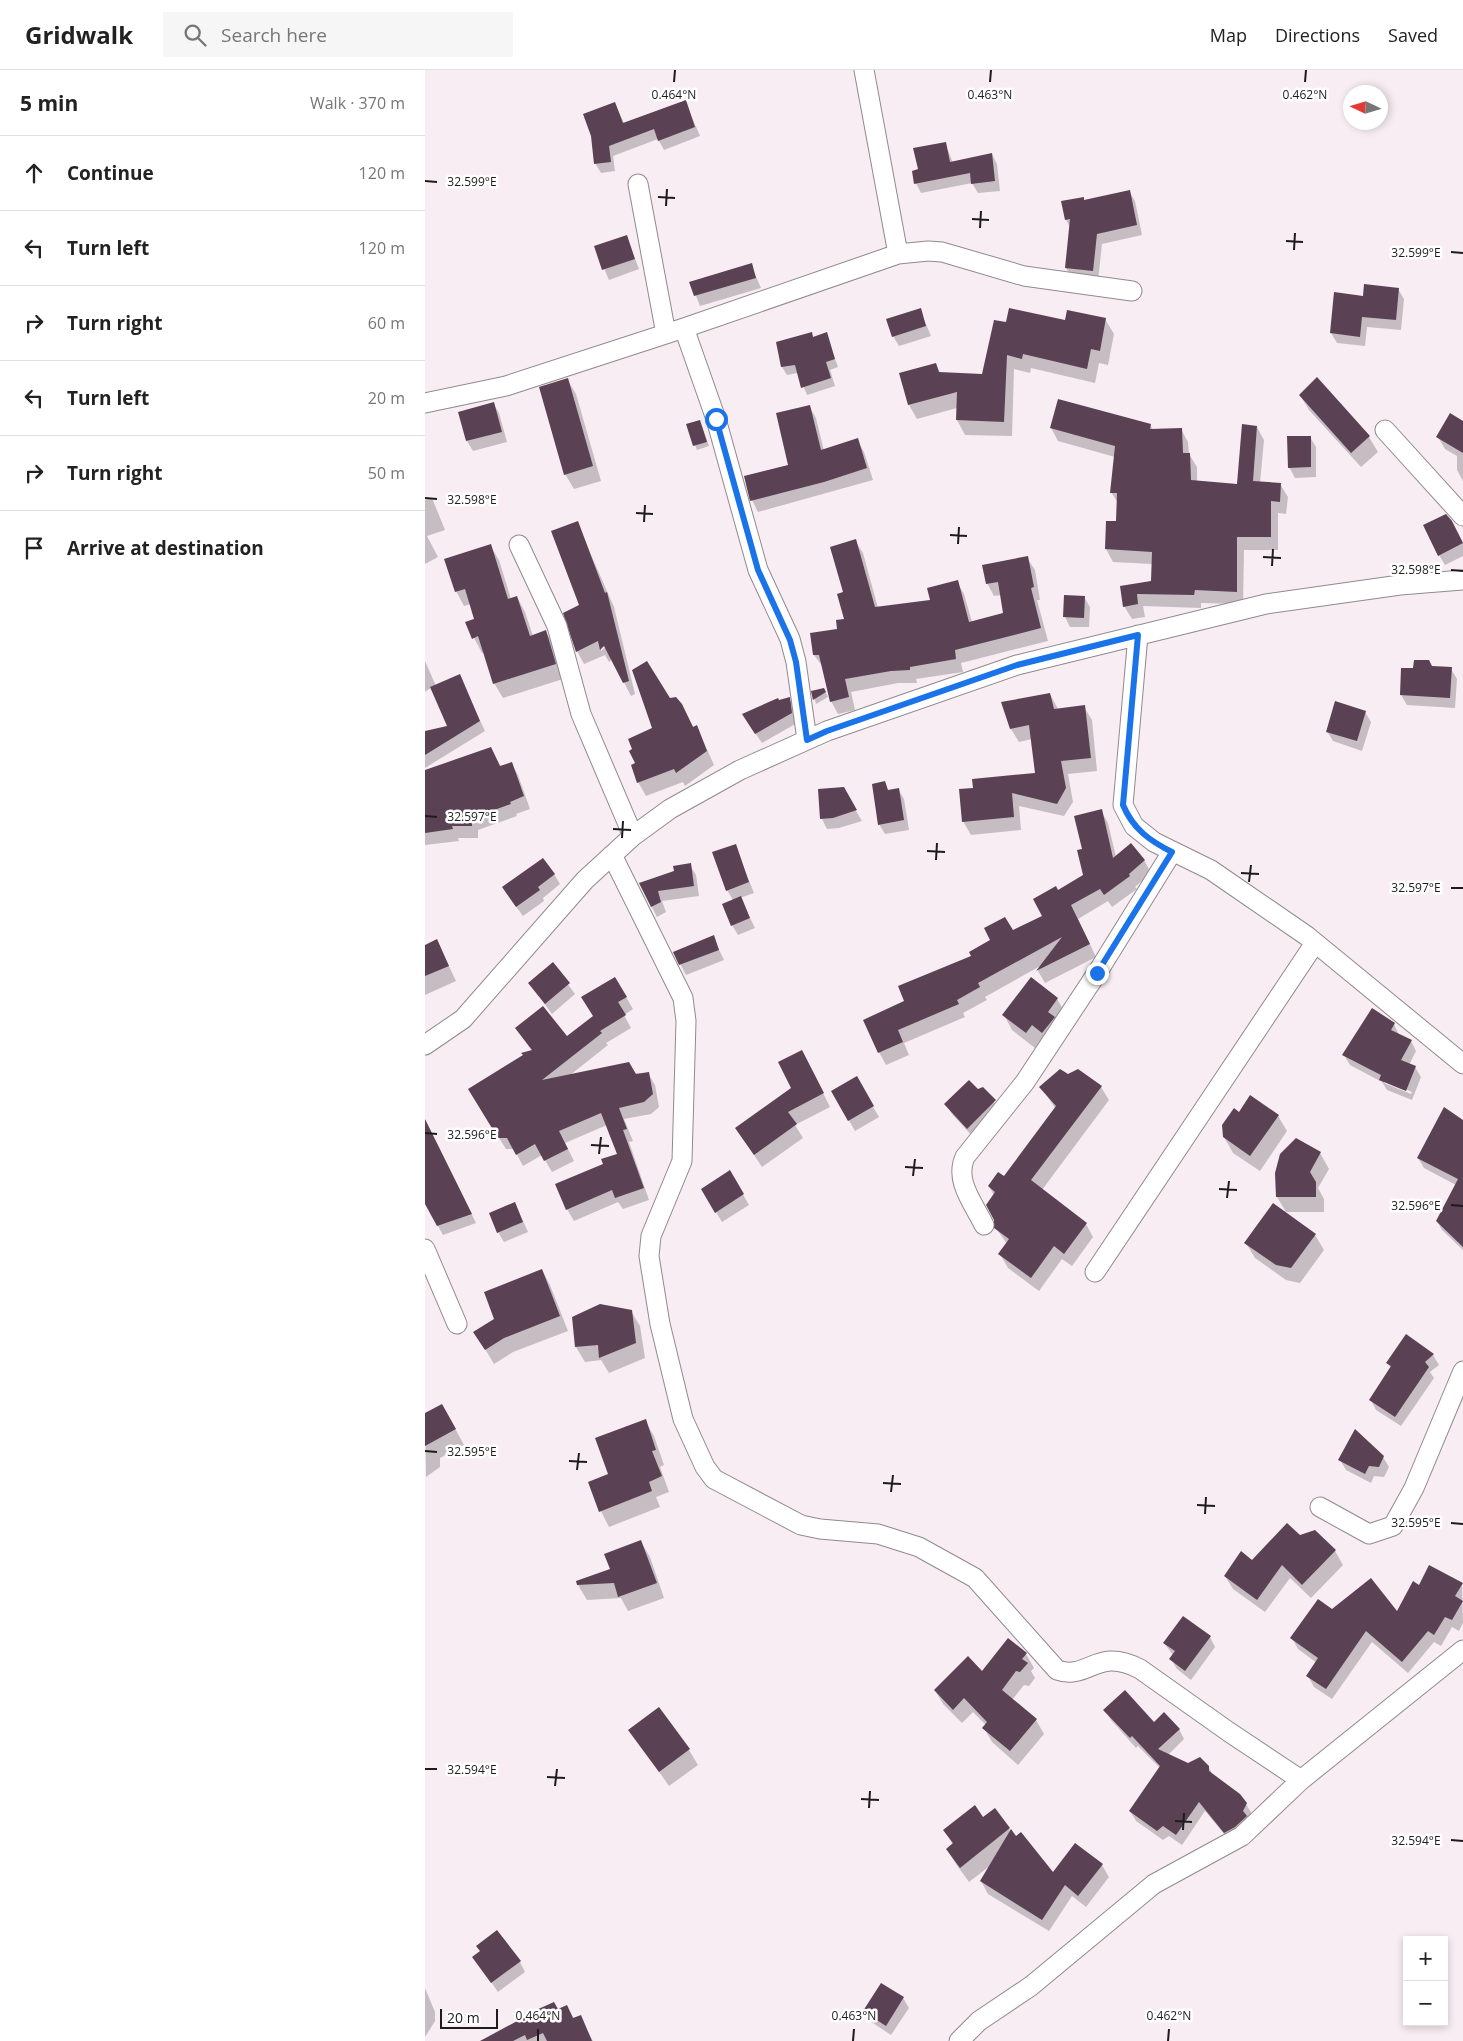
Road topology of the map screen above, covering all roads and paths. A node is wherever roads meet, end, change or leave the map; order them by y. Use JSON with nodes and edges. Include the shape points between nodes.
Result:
{"nodes":[{"id":1,"x":864,"y":70,"type":"edge"},
{"id":2,"x":638,"y":184,"type":"dead end"},
{"id":3,"x":898,"y":254,"type":"junction"},
{"id":4,"x":1132,"y":291,"type":"dead end"},
{"id":5,"x":675,"y":331,"type":"junction"},
{"id":6,"x":425,"y":403,"type":"edge"},
{"id":7,"x":1385,"y":430,"type":"dead end"},
{"id":8,"x":1463,"y":516,"type":"edge"},
{"id":9,"x":519,"y":545,"type":"dead end"},
{"id":10,"x":1463,"y":580,"type":"edge"},
{"id":11,"x":1138,"y":635,"type":"junction"},
{"id":12,"x":807,"y":740,"type":"junction"},
{"id":13,"x":633,"y":836,"type":"junction"},
{"id":14,"x":1172,"y":852,"type":"junction"},
{"id":15,"x":612,"y":855,"type":"junction"},
{"id":16,"x":1315,"y":943,"type":"junction"},
{"id":17,"x":425,"y":1045,"type":"edge"},
{"id":18,"x":1463,"y":1064,"type":"edge"},
{"id":19,"x":985,"y":1225,"type":"dead end"},
{"id":20,"x":425,"y":1249,"type":"edge"},
{"id":21,"x":1095,"y":1272,"type":"dead end"},
{"id":22,"x":457,"y":1324,"type":"dead end"},
{"id":23,"x":1463,"y":1371,"type":"edge"},
{"id":24,"x":1320,"y":1507,"type":"dead end"},
{"id":25,"x":1463,"y":1650,"type":"edge"},
{"id":26,"x":1301,"y":1780,"type":"junction"},
{"id":27,"x":959,"y":2041,"type":"edge"}],
"edges":[{"from":1,"to":3,"type":"street"},
{"from":2,"to":5,"type":"street"},
{"from":3,"to":4,"type":"street","via":[[942,252],[1024,276]]},
{"from":3,"to":5,"type":"street"},
{"from":5,"to":6,"type":"street","via":[[506,386]]},
{"from":5,"to":12,"type":"street","via":[[716,419],[758,570],[790,640]]},
{"from":7,"to":8,"type":"street"},
{"from":9,"to":13,"type":"street","via":[[557,626],[581,714]]},
{"from":10,"to":11,"type":"street","via":[[1400,585],[1266,604]]},
{"from":11,"to":12,"type":"street","via":[[1017,665]]},
{"from":11,"to":14,"type":"street","via":[[1123,805],[1134,826]]},
{"from":12,"to":13,"type":"street","via":[[740,770],[670,809]]},
{"from":13,"to":15,"type":"street"},
{"from":14,"to":16,"type":"street","via":[[1211,870]]},
{"from":14,"to":19,"type":"street","via":[[1025,1082],[961,1165],[961,1180]]},
{"from":15,"to":17,"type":"street","via":[[585,880],[463,1019]]},
{"from":15,"to":26,"type":"street","via":[[683,998],[682,1161],[651,1236],[649,1256],[683,1419],[705,1468],[714,1479],[801,1525],[820,1530],[878,1534],[919,1547],[975,1578],[1057,1670],[1072,1672],[1103,1660],[1124,1661]]},
{"from":16,"to":18,"type":"street"},
{"from":16,"to":21,"type":"street"},
{"from":20,"to":22,"type":"street"},
{"from":23,"to":24,"type":"street","via":[[1414,1488],[1393,1526],[1369,1534]]},
{"from":25,"to":26,"type":"street"},
{"from":26,"to":27,"type":"street","via":[[1242,1836],[1154,1884],[1031,1986],[979,2021]]}]}
